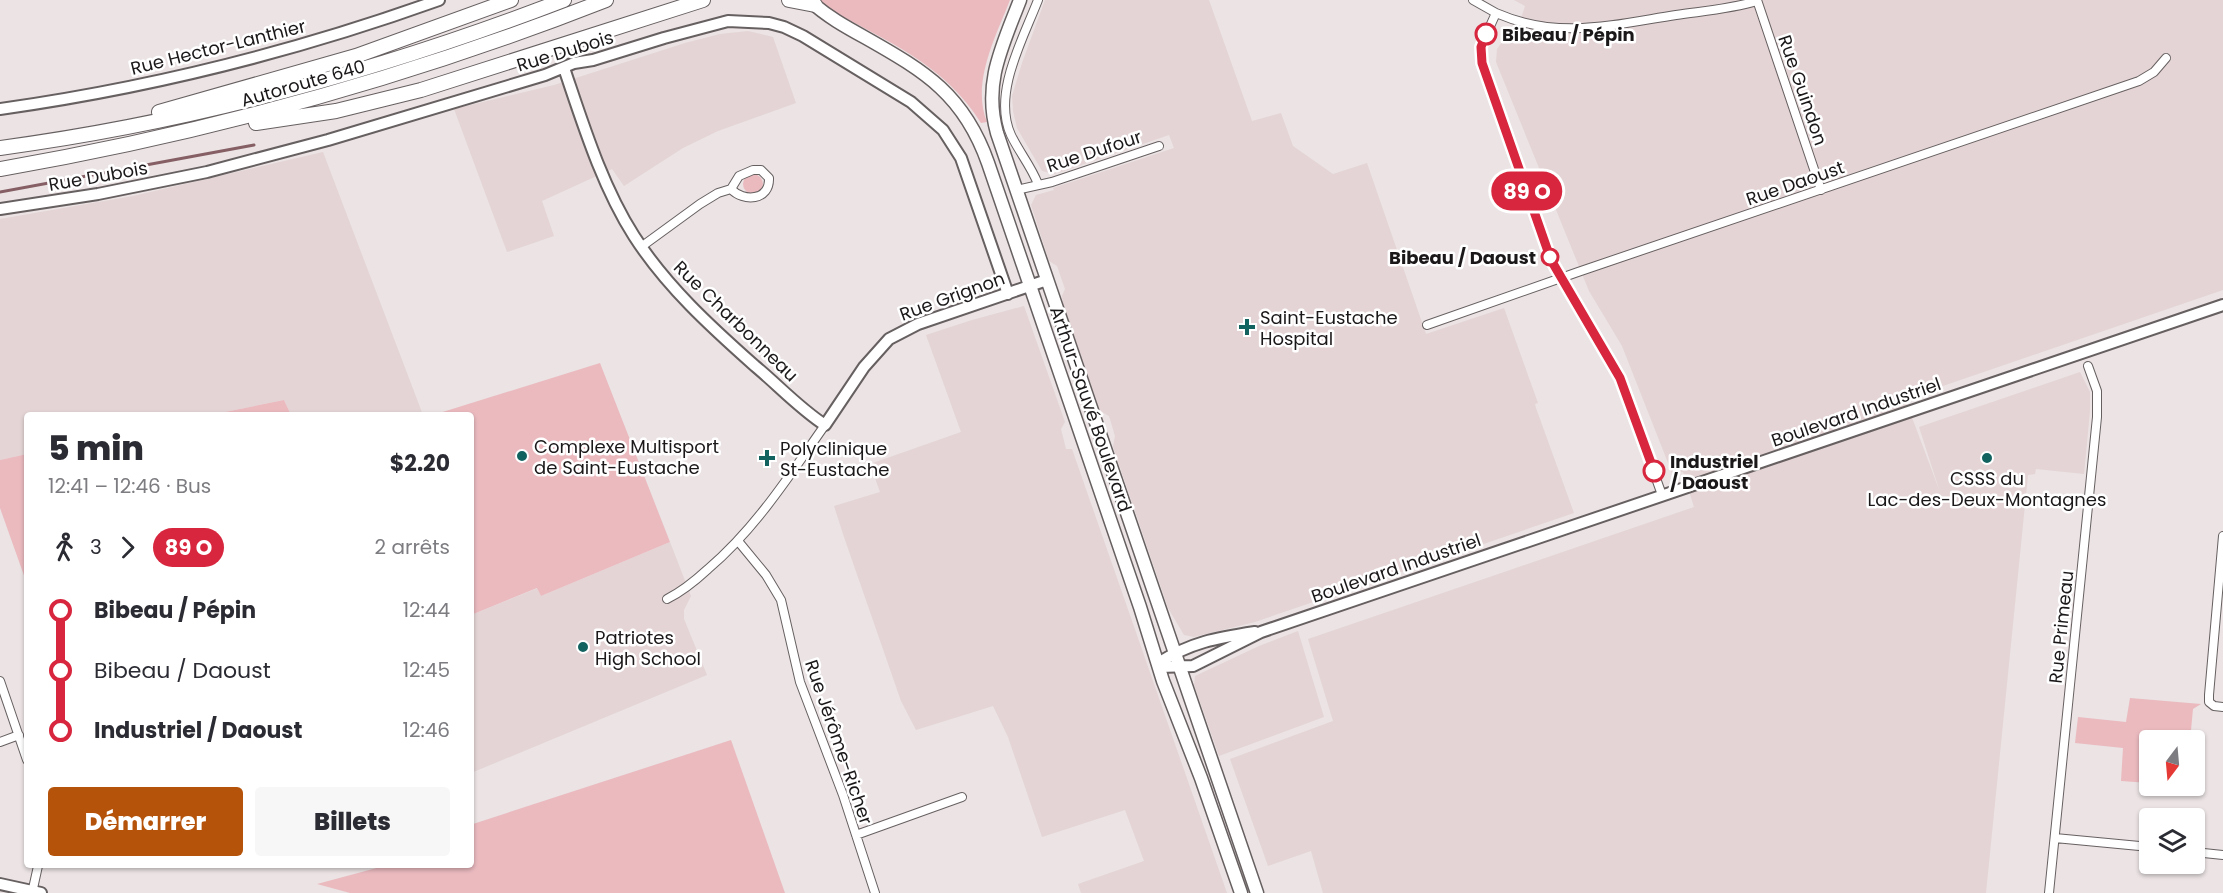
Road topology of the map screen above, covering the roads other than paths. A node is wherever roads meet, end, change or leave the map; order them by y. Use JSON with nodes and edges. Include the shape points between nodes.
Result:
{"nodes":[{"id":1,"x":440,"y":0,"type":"edge"},
{"id":2,"x":511,"y":0,"type":"edge"},
{"id":3,"x":564,"y":0,"type":"edge"},
{"id":4,"x":606,"y":0,"type":"edge"},
{"id":5,"x":704,"y":0,"type":"edge"},
{"id":6,"x":789,"y":0,"type":"edge"},
{"id":7,"x":1020,"y":0,"type":"edge"},
{"id":8,"x":1038,"y":0,"type":"edge"},
{"id":9,"x":1473,"y":0,"type":"edge"},
{"id":10,"x":1757,"y":1,"type":"edge"},
{"id":11,"x":812,"y":3,"type":"edge"},
{"id":12,"x":1496,"y":13,"type":"junction"},
{"id":13,"x":2166,"y":58,"type":"dead end"},
{"id":14,"x":564,"y":68,"type":"junction"},
{"id":15,"x":0,"y":109,"type":"edge"},
{"id":16,"x":177,"y":134,"type":"junction"},
{"id":17,"x":67,"y":138,"type":"junction"},
{"id":18,"x":1159,"y":146,"type":"dead end"},
{"id":19,"x":0,"y":148,"type":"edge"},
{"id":20,"x":0,"y":170,"type":"edge"},
{"id":21,"x":1038,"y":184,"type":"junction"},
{"id":22,"x":730,"y":189,"type":"junction"},
{"id":23,"x":1016,"y":190,"type":"junction"},
{"id":24,"x":1821,"y":190,"type":"junction"},
{"id":25,"x":0,"y":209,"type":"edge"},
{"id":26,"x":641,"y":247,"type":"junction"},
{"id":27,"x":1562,"y":278,"type":"junction"},
{"id":28,"x":1047,"y":280,"type":"junction"},
{"id":29,"x":1030,"y":286,"type":"junction"},
{"id":30,"x":1008,"y":294,"type":"junction"},
{"id":31,"x":2223,"y":304,"type":"edge"},
{"id":32,"x":1427,"y":326,"type":"dead end"},
{"id":33,"x":2088,"y":366,"type":"dead end"},
{"id":34,"x":825,"y":425,"type":"junction"},
{"id":35,"x":1662,"y":495,"type":"junction"},
{"id":36,"x":2223,"y":536,"type":"edge"},
{"id":37,"x":738,"y":541,"type":"junction"},
{"id":38,"x":667,"y":599,"type":"dead end"},
{"id":39,"x":1262,"y":632,"type":"junction"},
{"id":40,"x":1175,"y":652,"type":"junction"},
{"id":41,"x":1158,"y":665,"type":"junction"},
{"id":42,"x":1181,"y":668,"type":"junction"},
{"id":43,"x":0,"y":681,"type":"edge"},
{"id":44,"x":2223,"y":707,"type":"edge"},
{"id":45,"x":19,"y":735,"type":"junction"},
{"id":46,"x":0,"y":742,"type":"edge"},
{"id":47,"x":24,"y":751,"type":"edge"},
{"id":48,"x":962,"y":797,"type":"dead end"},
{"id":49,"x":856,"y":835,"type":"junction"},
{"id":50,"x":2055,"y":838,"type":"junction"},
{"id":51,"x":2139,"y":847,"type":"edge"},
{"id":52,"x":2205,"y":853,"type":"edge"},
{"id":53,"x":2223,"y":855,"type":"edge"},
{"id":54,"x":39,"y":868,"type":"edge"},
{"id":55,"x":0,"y":884,"type":"edge"},
{"id":56,"x":0,"y":891,"type":"edge"},
{"id":57,"x":35,"y":892,"type":"edge"},
{"id":58,"x":10,"y":893,"type":"edge"},
{"id":59,"x":875,"y":893,"type":"edge"},
{"id":60,"x":1241,"y":893,"type":"edge"},
{"id":61,"x":1257,"y":893,"type":"edge"},
{"id":62,"x":2049,"y":893,"type":"edge"}],
"edges":[{"from":1,"to":15,"type":"street","name":"Rue Hector-Lanthier","via":[[235,63],[99,93]]},
{"from":2,"to":17,"type":"highway","via":[[318,68]]},
{"from":3,"to":17,"type":"highway","name":"Autoroute 640","via":[[440,46],[305,86],[196,113]]},
{"from":4,"to":16,"type":"highway","name":"Autoroute 640","via":[[370,83]]},
{"from":5,"to":16,"type":"highway","via":[[371,103]]},
{"from":6,"to":11,"type":"highway"},
{"from":7,"to":23,"type":"main road","name":"Arthur-Sauvé Boulevard","via":[[997,60],[991,93],[993,120]]},
{"from":8,"to":21,"type":"street","name":"Rue Dufour","via":[[1008,79],[1004,102],[1011,135]]},
{"from":9,"to":12,"type":"street"},
{"from":10,"to":12,"type":"street","via":[[1577,29],[1539,26]]},
{"from":10,"to":24,"type":"street","name":"Rue Guindon"},
{"from":11,"to":29,"type":"main road","name":"Arthur-Sauvé Boulevard","via":[[921,71],[965,114],[985,154]]},
{"from":12,"to":27,"type":"street","via":[[1481,47],[1482,63],[1551,260]]},
{"from":13,"to":24,"type":"street","name":"Rue Daoust","via":[[2139,81]]},
{"from":14,"to":25,"type":"street","name":"Rue Dubois","via":[[372,127],[216,169],[98,194]]},
{"from":14,"to":26,"type":"street","name":"Rue Charbonneau","via":[[606,179]]},
{"from":14,"to":30,"type":"street","name":"Rue Dubois","via":[[728,21],[763,22],[796,33],[911,102],[943,130],[963,166]]},
{"from":16,"to":20,"type":"highway","name":"Autoroute 640"},
{"from":17,"to":19,"type":"highway","name":"Autoroute 640"},
{"from":18,"to":21,"type":"street","name":"Rue Dufour"},
{"from":21,"to":23,"type":"street","name":"Rue Dufour"},
{"from":22,"to":22,"type":"street","via":[[752,198],[766,191],[769,178],[764,171],[753,170],[740,176]]},
{"from":22,"to":26,"type":"street","via":[[705,201]]},
{"from":23,"to":28,"type":"main road","name":"Arthur-Sauvé Boulevard"},
{"from":24,"to":27,"type":"street","name":"Rue Daoust"},
{"from":26,"to":34,"type":"street","name":"Rue Charbonneau","via":[[712,327]]},
{"from":27,"to":32,"type":"street","name":"Rue Daoust"},
{"from":27,"to":35,"type":"street","via":[[1620,378]]},
{"from":28,"to":29,"type":"street","name":"Rue Grignon"},
{"from":28,"to":40,"type":"main road","name":"Arthur-Sauvé Boulevard"},
{"from":29,"to":30,"type":"street","name":"Rue Grignon"},
{"from":29,"to":41,"type":"main road","name":"Arthur-Sauvé Boulevard"},
{"from":30,"to":34,"type":"street","name":"Rue Grignon","via":[[918,324],[889,339],[864,367]]},
{"from":31,"to":35,"type":"street","name":"Boulevard Industriel"},
{"from":33,"to":50,"type":"street","name":"Rue Primeau","via":[[2097,391],[2097,417]]},
{"from":34,"to":37,"type":"street","name":"Rue Grignon"},
{"from":35,"to":39,"type":"street","name":"Boulevard Industriel"},
{"from":36,"to":44,"type":"street","via":[[2209,702]]},
{"from":37,"to":38,"type":"street","name":"Rue Grignon","via":[[691,584]]},
{"from":37,"to":49,"type":"street","name":"Rue Jérôme-Richer","via":[[782,600],[800,682]]},
{"from":39,"to":40,"type":"street","name":"Boulevard Industriel","via":[[1224,637]]},
{"from":39,"to":42,"type":"street","name":"Boulevard Industriel","via":[[1197,665]]},
{"from":40,"to":41,"type":"street","name":"Boulevard Industriel"},
{"from":40,"to":42,"type":"main road","name":"Arthur-Sauvé Boulevard"},
{"from":41,"to":42,"type":"street","name":"Boulevard Industriel"},
{"from":41,"to":60,"type":"main road","name":"Arthur-Sauvé Boulevard"},
{"from":42,"to":61,"type":"main road","name":"Arthur-Sauvé Boulevard"},
{"from":43,"to":45,"type":"street"},
{"from":45,"to":46,"type":"street"},
{"from":45,"to":47,"type":"street"},
{"from":48,"to":49,"type":"street"},
{"from":49,"to":59,"type":"street","name":"Rue Jérôme-Richer"},
{"from":50,"to":51,"type":"street"},
{"from":50,"to":62,"type":"street","name":"Rue Primeau"},
{"from":52,"to":53,"type":"street"},
{"from":54,"to":57,"type":"street"},
{"from":55,"to":57,"type":"street"},
{"from":56,"to":58,"type":"street"}]}
